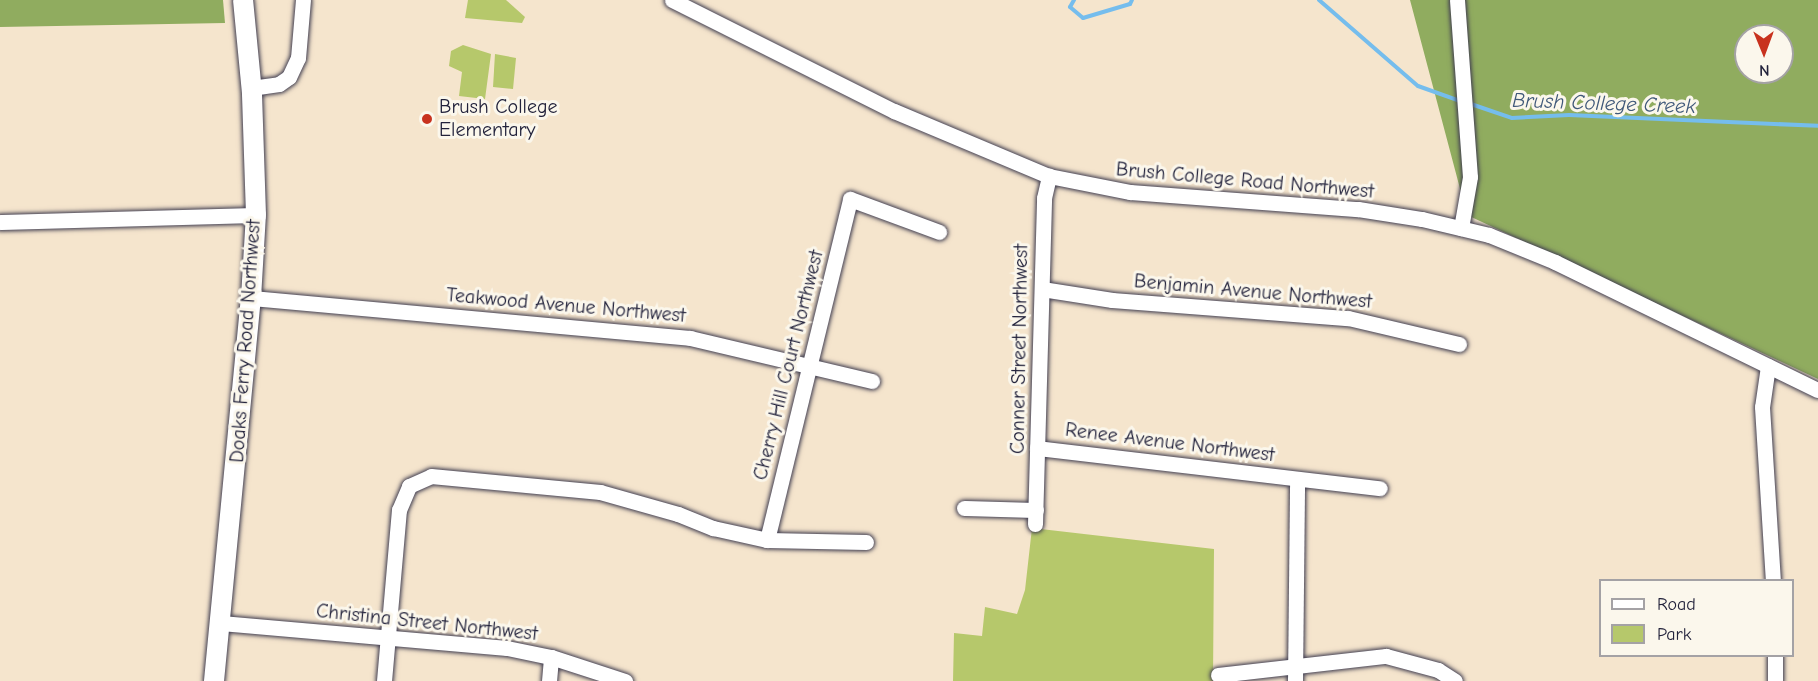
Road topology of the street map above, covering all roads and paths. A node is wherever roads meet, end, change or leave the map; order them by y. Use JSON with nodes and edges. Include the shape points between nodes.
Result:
{"nodes":[{"id":1,"x":243,"y":0,"type":"edge"},
{"id":2,"x":303,"y":0,"type":"edge"},
{"id":3,"x":672,"y":0,"type":"edge"},
{"id":4,"x":1457,"y":0,"type":"edge"},
{"id":5,"x":251,"y":88,"type":"junction"},
{"id":6,"x":1049,"y":176,"type":"junction"},
{"id":7,"x":256,"y":215,"type":"junction"},
{"id":8,"x":0,"y":222,"type":"edge"},
{"id":9,"x":1461,"y":228,"type":"junction"},
{"id":10,"x":939,"y":232,"type":"dead end"},
{"id":11,"x":1042,"y":289,"type":"junction"},
{"id":12,"x":251,"y":298,"type":"junction"},
{"id":13,"x":1459,"y":344,"type":"dead end"},
{"id":14,"x":810,"y":365,"type":"junction"},
{"id":15,"x":1768,"y":366,"type":"junction"},
{"id":16,"x":872,"y":381,"type":"dead end"},
{"id":17,"x":1818,"y":390,"type":"edge"},
{"id":18,"x":1037,"y":448,"type":"junction"},
{"id":19,"x":1297,"y":479,"type":"junction"},
{"id":20,"x":1380,"y":488,"type":"dead end"},
{"id":21,"x":964,"y":508,"type":"dead end"},
{"id":22,"x":767,"y":540,"type":"junction"},
{"id":23,"x":866,"y":542,"type":"dead end"},
{"id":24,"x":1773,"y":579,"type":"edge"},
{"id":25,"x":221,"y":623,"type":"junction"},
{"id":26,"x":388,"y":637,"type":"junction"},
{"id":27,"x":552,"y":657,"type":"junction"},
{"id":28,"x":1775,"y":657,"type":"edge"},
{"id":29,"x":1295,"y":674,"type":"edge"},
{"id":30,"x":1218,"y":675,"type":"dead end"},
{"id":31,"x":214,"y":681,"type":"edge"},
{"id":32,"x":384,"y":681,"type":"edge"},
{"id":33,"x":549,"y":681,"type":"edge"},
{"id":34,"x":625,"y":681,"type":"edge"},
{"id":35,"x":1455,"y":681,"type":"edge"},
{"id":36,"x":1775,"y":681,"type":"edge"}],
"edges":[{"from":1,"to":5,"type":"main road","name":"Doaks Ferry Road Northwest"},
{"from":2,"to":5,"type":"street","via":[[298,58],[289,77],[279,84]]},
{"from":3,"to":6,"type":"street","name":"Brush College Road Northwest","via":[[894,111]]},
{"from":4,"to":9,"type":"street","via":[[1470,177]]},
{"from":5,"to":7,"type":"main road","name":"Doaks Ferry Road Northwest"},
{"from":6,"to":9,"type":"street","name":"Brush College Road Northwest","via":[[1130,192],[1358,209]]},
{"from":6,"to":11,"type":"street","name":"Conner Street Northwest","via":[[1044,198]]},
{"from":7,"to":8,"type":"street"},
{"from":7,"to":12,"type":"main road","name":"Doaks Ferry Road Northwest"},
{"from":9,"to":15,"type":"street","name":"Brush College Road Northwest","via":[[1555,262]]},
{"from":10,"to":14,"type":"street","name":"Cherry Hill Court Northwest","via":[[849,199]]},
{"from":11,"to":13,"type":"street","name":"Benjamin Avenue Northwest","via":[[1112,300],[1348,318]]},
{"from":11,"to":18,"type":"street","name":"Conner Street Northwest"},
{"from":12,"to":14,"type":"street","name":"Teakwood Avenue Northwest","via":[[650,332],[731,345]]},
{"from":12,"to":25,"type":"main road","name":"Doaks Ferry Road Northwest"},
{"from":14,"to":16,"type":"street","name":"Teakwood Avenue Northwest"},
{"from":14,"to":22,"type":"street","name":"Cherry Hill Court Northwest"},
{"from":15,"to":17,"type":"street","name":"Brush College Road Northwest"},
{"from":15,"to":24,"type":"street","via":[[1762,407]]},
{"from":18,"to":19,"type":"street","name":"Renee Avenue Northwest"},
{"from":18,"to":21,"type":"street","name":"Conner Street Northwest","via":[[1035,517]]},
{"from":19,"to":20,"type":"street","name":"Renee Avenue Northwest"},
{"from":19,"to":29,"type":"street"},
{"from":22,"to":23,"type":"street"},
{"from":22,"to":26,"type":"street","via":[[713,528],[646,504],[561,486],[431,476],[410,486],[399,510]]},
{"from":25,"to":26,"type":"street","name":"Christina Street Northwest"},
{"from":25,"to":31,"type":"main road","name":"Doaks Ferry Road Northwest"},
{"from":26,"to":27,"type":"street","name":"Christina Street Northwest","via":[[507,648]]},
{"from":26,"to":32,"type":"street"},
{"from":27,"to":33,"type":"street"},
{"from":27,"to":34,"type":"street","name":"Christina Street Northwest"},
{"from":28,"to":36,"type":"street"},
{"from":29,"to":30,"type":"street"},
{"from":29,"to":35,"type":"street","via":[[1357,656],[1386,656],[1438,670]]}]}
